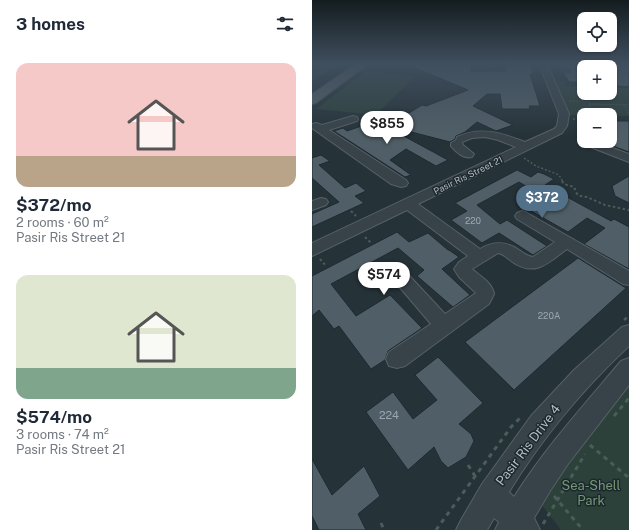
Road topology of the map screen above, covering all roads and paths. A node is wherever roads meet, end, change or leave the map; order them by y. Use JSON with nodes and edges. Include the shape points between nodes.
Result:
{"nodes":[{"id":1,"x":328,"y":89,"type":"edge"},
{"id":2,"x":553,"y":89,"type":"edge"},
{"id":3,"x":312,"y":100,"type":"edge"},
{"id":4,"x":558,"y":101,"type":"junction"},
{"id":5,"x":590,"y":104,"type":"junction"},
{"id":6,"x":624,"y":104,"type":"junction"},
{"id":7,"x":629,"y":105,"type":"edge"},
{"id":8,"x":589,"y":108,"type":"edge"},
{"id":9,"x":629,"y":114,"type":"edge"},
{"id":10,"x":353,"y":119,"type":"dead end"},
{"id":11,"x":558,"y":131,"type":"junction"},
{"id":12,"x":577,"y":138,"type":"edge"},
{"id":13,"x":603,"y":148,"type":"edge"},
{"id":14,"x":523,"y":151,"type":"junction"},
{"id":15,"x":468,"y":154,"type":"dead end"},
{"id":16,"x":629,"y":158,"type":"edge"},
{"id":17,"x":401,"y":183,"type":"dead end"},
{"id":18,"x":409,"y":204,"type":"junction"},
{"id":19,"x":629,"y":210,"type":"edge"},
{"id":20,"x":522,"y":216,"type":"dead end"},
{"id":21,"x":367,"y":239,"type":"dead end"},
{"id":22,"x":371,"y":242,"type":"dead end"},
{"id":23,"x":566,"y":242,"type":"junction"},
{"id":24,"x":316,"y":254,"type":"edge"},
{"id":25,"x":480,"y":257,"type":"junction"},
{"id":26,"x":326,"y":266,"type":"dead end"},
{"id":27,"x":397,"y":273,"type":"dead end"},
{"id":28,"x":629,"y":279,"type":"edge"},
{"id":29,"x":444,"y":326,"type":"junction"},
{"id":30,"x":629,"y":333,"type":"edge"},
{"id":31,"x":397,"y":359,"type":"dead end"},
{"id":32,"x":629,"y":368,"type":"edge"},
{"id":33,"x":629,"y":398,"type":"edge"},
{"id":34,"x":610,"y":422,"type":"dead end"},
{"id":35,"x":595,"y":440,"type":"dead end"},
{"id":36,"x":590,"y":446,"type":"junction"},
{"id":37,"x":468,"y":465,"type":"dead end"},
{"id":38,"x":629,"y":478,"type":"edge"},
{"id":39,"x":540,"y":481,"type":"junction"},
{"id":40,"x":484,"y":485,"type":"junction"},
{"id":41,"x":557,"y":500,"type":"junction"},
{"id":42,"x":381,"y":523,"type":"dead end"},
{"id":43,"x":522,"y":527,"type":"edge"},
{"id":44,"x":384,"y":530,"type":"edge"},
{"id":45,"x":471,"y":530,"type":"edge"},
{"id":46,"x":583,"y":530,"type":"edge"}],
"edges":[{"from":1,"to":3,"type":"main road"},
{"from":2,"to":4,"type":"street"},
{"from":4,"to":5,"type":"path","via":[[588,101]]},
{"from":4,"to":11,"type":"street","via":[[564,120]]},
{"from":5,"to":6,"type":"path"},
{"from":5,"to":8,"type":"path"},
{"from":6,"to":7,"type":"path"},
{"from":6,"to":9,"type":"path"},
{"from":10,"to":17,"type":"street","via":[[318,128]]},
{"from":11,"to":12,"type":"street"},
{"from":11,"to":14,"type":"street","name":"Pasir Ris Street 21"},
{"from":13,"to":16,"type":"street"},
{"from":14,"to":15,"type":"street","via":[[504,138],[475,134],[459,141],[457,146]]},
{"from":14,"to":18,"type":"street","name":"Pasir Ris Street 21"},
{"from":14,"to":19,"type":"path","via":[[536,166],[559,175],[564,184],[574,187],[580,196]]},
{"from":18,"to":24,"type":"street","name":"Pasir Ris Street 21"},
{"from":18,"to":25,"type":"street"},
{"from":20,"to":23,"type":"street"},
{"from":21,"to":22,"type":"path"},
{"from":23,"to":25,"type":"street","via":[[536,263],[524,262],[499,247]]},
{"from":23,"to":28,"type":"street"},
{"from":24,"to":26,"type":"path"},
{"from":25,"to":29,"type":"street","via":[[463,270],[484,289],[485,294],[482,299]]},
{"from":27,"to":29,"type":"street"},
{"from":29,"to":31,"type":"street"},
{"from":30,"to":40,"type":"street","name":"Pasir Ris Drive 4","via":[[608,351]]},
{"from":32,"to":39,"type":"street"},
{"from":33,"to":34,"type":"path"},
{"from":35,"to":36,"type":"path"},
{"from":36,"to":38,"type":"path"},
{"from":36,"to":41,"type":"path"},
{"from":37,"to":40,"type":"path"},
{"from":39,"to":41,"type":"path"},
{"from":39,"to":43,"type":"street"},
{"from":40,"to":43,"type":"street"},
{"from":40,"to":45,"type":"street","name":"Pasir Ris Drive 4"},
{"from":41,"to":43,"type":"path"},
{"from":41,"to":46,"type":"path"},
{"from":42,"to":44,"type":"path"}]}
